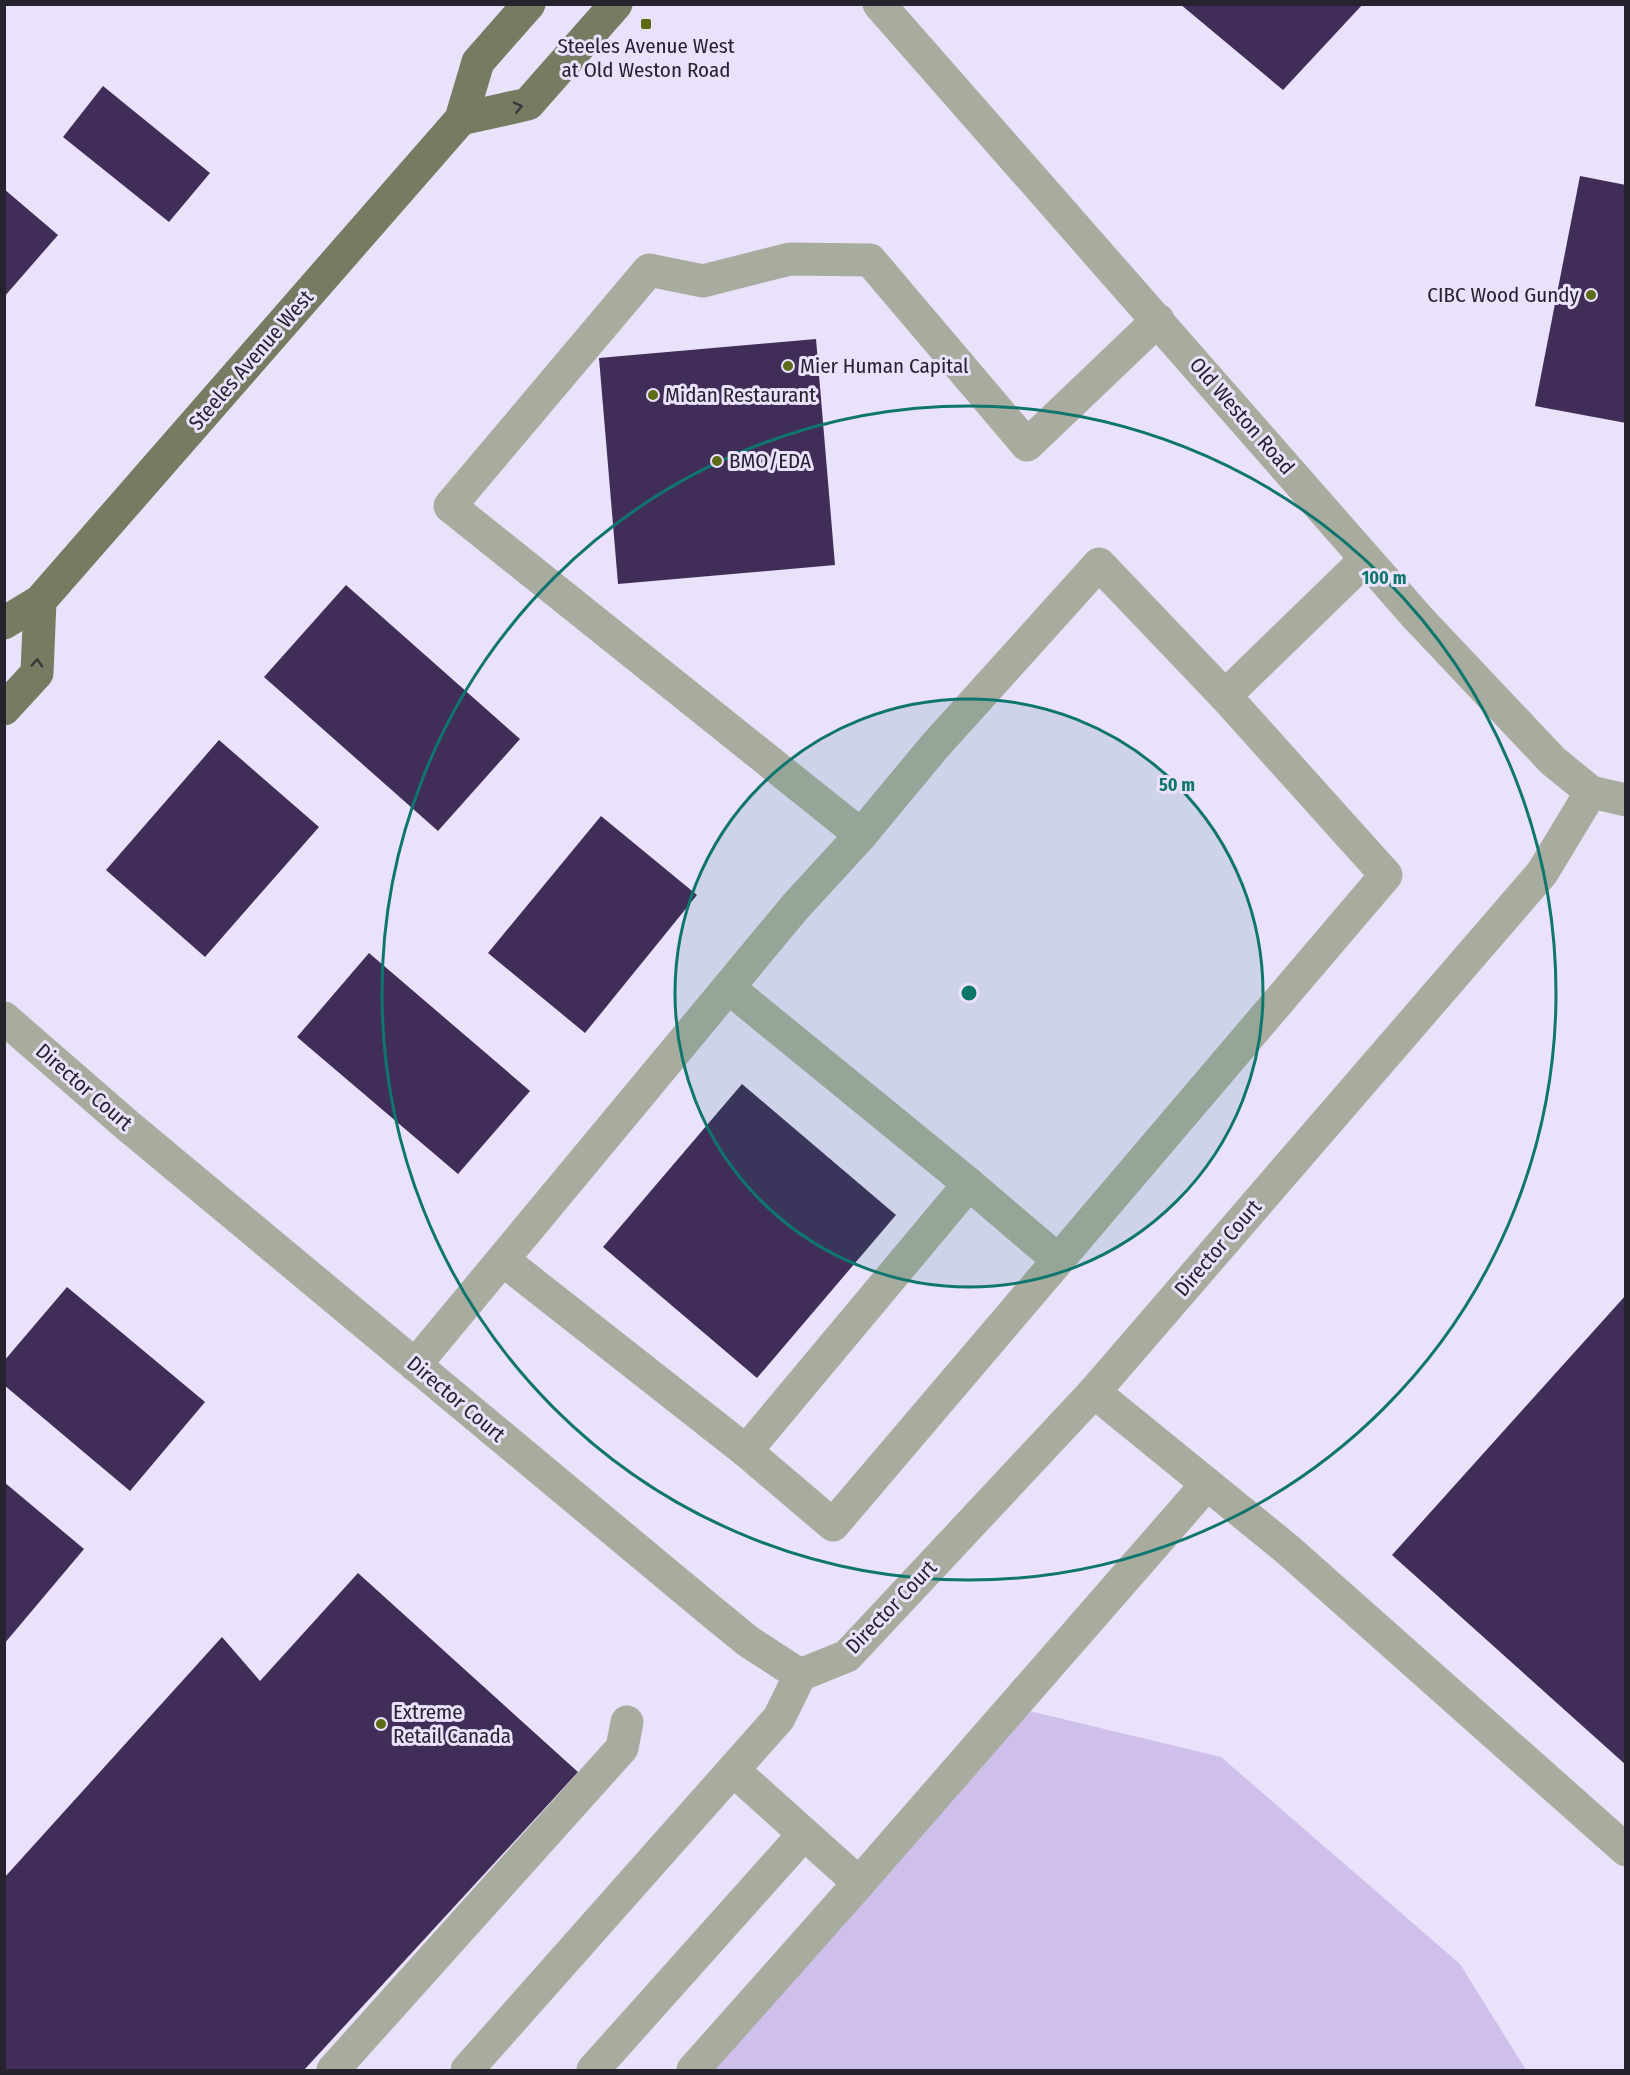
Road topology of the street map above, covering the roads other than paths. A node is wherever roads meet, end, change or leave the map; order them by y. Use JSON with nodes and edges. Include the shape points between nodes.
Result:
{"nodes":[{"id":1,"x":529,"y":4,"type":"edge"},
{"id":2,"x":616,"y":4,"type":"edge"},
{"id":3,"x":879,"y":4,"type":"edge"},
{"id":4,"x":461,"y":119,"type":"junction"},
{"id":5,"x":1158,"y":320,"type":"junction"},
{"id":6,"x":1366,"y":559,"type":"junction"},
{"id":7,"x":40,"y":601,"type":"junction"},
{"id":8,"x":4,"y":623,"type":"edge"},
{"id":9,"x":1226,"y":696,"type":"junction"},
{"id":10,"x":4,"y":709,"type":"edge"},
{"id":11,"x":1592,"y":792,"type":"junction"},
{"id":12,"x":1626,"y":800,"type":"edge"},
{"id":13,"x":861,"y":835,"type":"junction"},
{"id":14,"x":729,"y":988,"type":"junction"},
{"id":15,"x":4,"y":1018,"type":"edge"},
{"id":16,"x":969,"y":1184,"type":"junction"},
{"id":17,"x":503,"y":1260,"type":"junction"},
{"id":18,"x":1058,"y":1260,"type":"junction"},
{"id":19,"x":416,"y":1365,"type":"junction"},
{"id":20,"x":1094,"y":1392,"type":"junction"},
{"id":21,"x":746,"y":1451,"type":"junction"},
{"id":22,"x":1207,"y":1484,"type":"junction"},
{"id":23,"x":800,"y":1675,"type":"junction"},
{"id":24,"x":627,"y":1722,"type":"dead end"},
{"id":25,"x":733,"y":1770,"type":"junction"},
{"id":26,"x":804,"y":1834,"type":"junction"},
{"id":27,"x":1626,"y":1850,"type":"edge"},
{"id":28,"x":859,"y":1883,"type":"junction"},
{"id":29,"x":333,"y":2070,"type":"edge"},
{"id":30,"x":467,"y":2070,"type":"edge"},
{"id":31,"x":592,"y":2070,"type":"edge"},
{"id":32,"x":693,"y":2070,"type":"edge"}],
"edges":[{"from":1,"to":4,"type":"main road","name":"Steeles Avenue West","via":[[478,62]]},
{"from":4,"to":2,"type":"main road","one_way":true,"via":[[528,104]]},
{"from":3,"to":5,"type":"street","name":"Old Weston Road"},
{"from":4,"to":7,"type":"main road","name":"Steeles Avenue West"},
{"from":5,"to":6,"type":"street","name":"Old Weston Road"},
{"from":5,"to":13,"type":"street","via":[[1027,445],[870,260],[790,258],[703,281],[649,270],[450,506]]},
{"from":6,"to":9,"type":"street"},
{"from":6,"to":11,"type":"street","name":"Old Weston Road","via":[[1553,761]]},
{"from":7,"to":8,"type":"main road","name":"Steeles Avenue West"},
{"from":10,"to":7,"type":"main road","one_way":true,"via":[[37,673]]},
{"from":9,"to":13,"type":"street","via":[[1099,564],[934,747]]},
{"from":9,"to":18,"type":"street","via":[[1386,875]]},
{"from":11,"to":12,"type":"street","name":"Old Weston Road"},
{"from":11,"to":20,"type":"street","name":"Director Court","via":[[1542,873]]},
{"from":13,"to":14,"type":"street"},
{"from":14,"to":16,"type":"street"},
{"from":14,"to":17,"type":"street"},
{"from":15,"to":19,"type":"street","name":"Director Court"},
{"from":16,"to":18,"type":"street"},
{"from":16,"to":21,"type":"street"},
{"from":17,"to":19,"type":"street"},
{"from":17,"to":21,"type":"street"},
{"from":18,"to":21,"type":"street","via":[[833,1525]]},
{"from":19,"to":23,"type":"street","name":"Director Court","via":[[749,1642]]},
{"from":20,"to":22,"type":"street"},
{"from":20,"to":23,"type":"street","name":"Director Court","via":[[847,1656]]},
{"from":22,"to":27,"type":"street","via":[[1287,1549]]},
{"from":22,"to":28,"type":"street"},
{"from":23,"to":25,"type":"street","via":[[779,1718]]},
{"from":24,"to":29,"type":"street","via":[[622,1748]]},
{"from":25,"to":26,"type":"street"},
{"from":25,"to":30,"type":"street"},
{"from":26,"to":28,"type":"street"},
{"from":26,"to":31,"type":"street"},
{"from":28,"to":32,"type":"street"}]}
